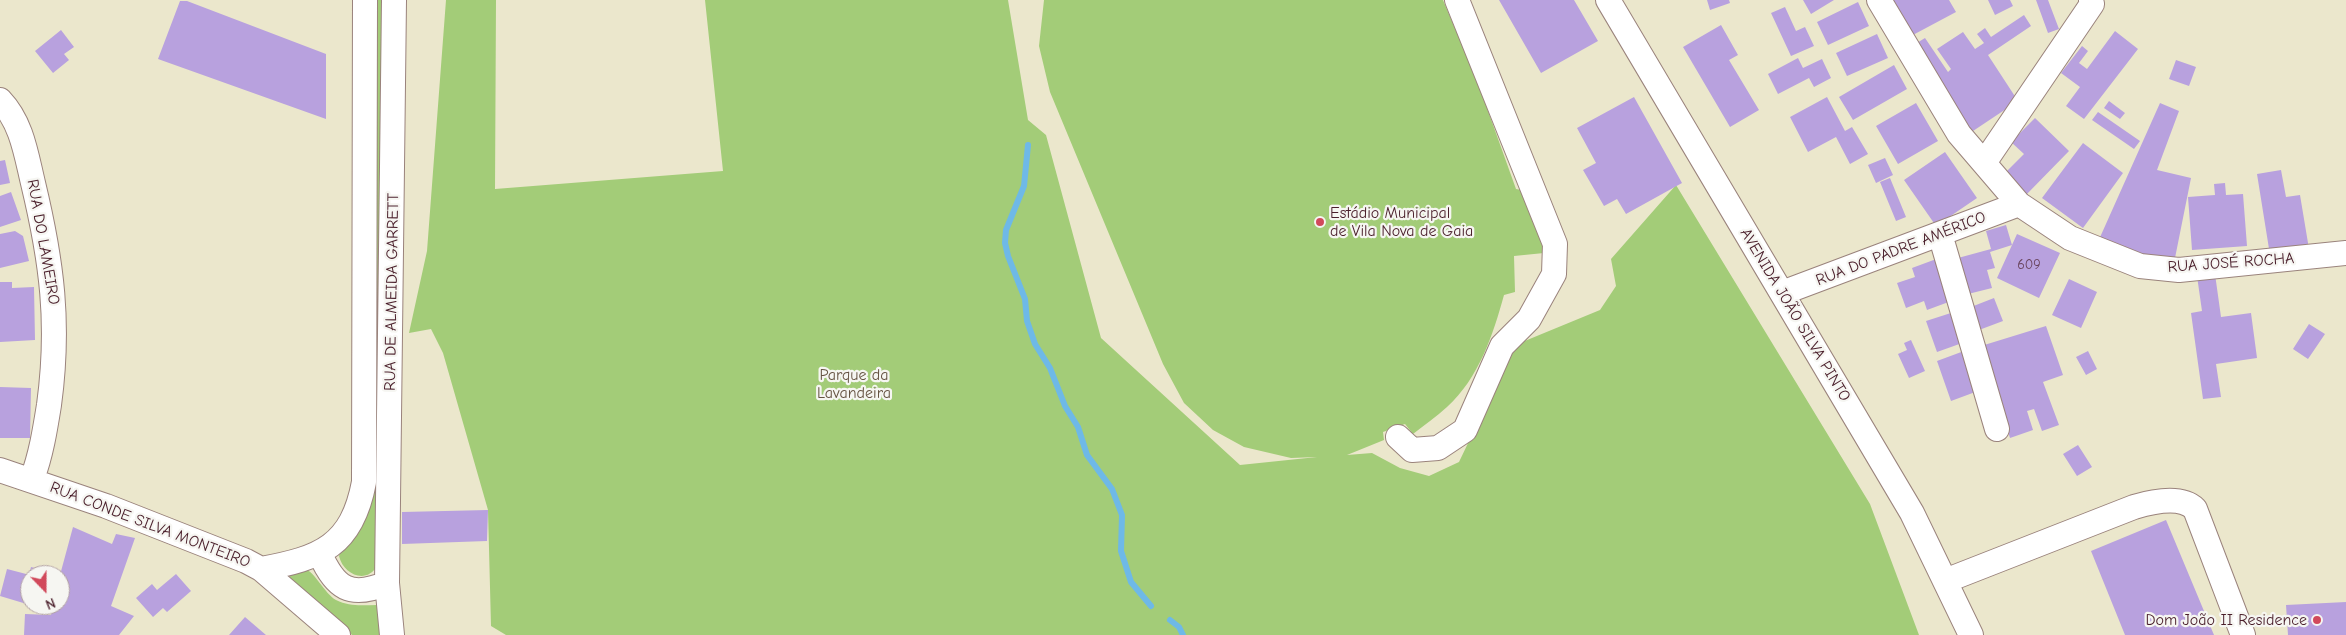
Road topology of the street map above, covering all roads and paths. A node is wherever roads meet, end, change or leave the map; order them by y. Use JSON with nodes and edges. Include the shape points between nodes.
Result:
{"nodes":[{"id":1,"x":365,"y":0,"type":"edge"},
{"id":2,"x":394,"y":0,"type":"edge"},
{"id":3,"x":1457,"y":0,"type":"edge"},
{"id":4,"x":1608,"y":0,"type":"edge"},
{"id":5,"x":1879,"y":0,"type":"edge"},
{"id":6,"x":2090,"y":0,"type":"edge"},
{"id":7,"x":0,"y":100,"type":"edge"},
{"id":8,"x":1984,"y":163,"type":"junction"},
{"id":9,"x":2019,"y":204,"type":"junction"},
{"id":10,"x":1940,"y":234,"type":"junction"},
{"id":11,"x":2346,"y":253,"type":"edge"},
{"id":12,"x":1782,"y":293,"type":"junction"},
{"id":13,"x":1997,"y":429,"type":"dead end"},
{"id":14,"x":1398,"y":437,"type":"dead end"},
{"id":15,"x":0,"y":470,"type":"edge"},
{"id":16,"x":32,"y":479,"type":"junction"},
{"id":17,"x":320,"y":554,"type":"junction"},
{"id":18,"x":261,"y":569,"type":"junction"},
{"id":19,"x":1945,"y":581,"type":"junction"},
{"id":20,"x":387,"y":583,"type":"junction"},
{"id":21,"x":338,"y":635,"type":"edge"},
{"id":22,"x":392,"y":635,"type":"edge"},
{"id":23,"x":1971,"y":635,"type":"edge"},
{"id":24,"x":2243,"y":635,"type":"edge"}],
"edges":[{"from":1,"to":17,"type":"street","name":"RUA DE ALMEIDA GARRETT","via":[[364,482],[355,518]]},
{"from":2,"to":20,"type":"street","name":"RUA DE ALMEIDA GARRETT"},
{"from":3,"to":14,"type":"street","via":[[1555,244],[1554,274],[1529,319],[1502,346],[1465,430],[1438,448],[1412,450]]},
{"from":4,"to":12,"type":"street","name":"AVENIDA JOÃO SILVA PINTO"},
{"from":5,"to":8,"type":"street","name":"RUA JOSÉ ROCHA","via":[[1959,134]]},
{"from":6,"to":8,"type":"street","via":[[2092,4]]},
{"from":7,"to":16,"type":"street","name":"RUA DO LAMEIRO","via":[[24,142],[55,303],[52,379],[41,450]]},
{"from":8,"to":9,"type":"street","name":"RUA JOSÉ ROCHA"},
{"from":9,"to":10,"type":"street","name":"RUA DO PADRE AMÉRICO"},
{"from":9,"to":11,"type":"street","name":"RUA JOSÉ ROCHA","via":[[2070,238],[2140,266],[2178,270]]},
{"from":10,"to":12,"type":"street","name":"RUA DO PADRE AMÉRICO"},
{"from":10,"to":13,"type":"street"},
{"from":12,"to":19,"type":"street","name":"AVENIDA JOÃO SILVA PINTO","via":[[1912,513]]},
{"from":15,"to":16,"type":"street","name":"RUA CONDE SILVA MONTEIRO"},
{"from":16,"to":18,"type":"street","name":"RUA CONDE SILVA MONTEIRO","via":[[162,527]]},
{"from":17,"to":18,"type":"street","name":"RUA DE ALMEIDA GARRETT"},
{"from":17,"to":20,"type":"street","via":[[332,578],[341,586],[361,591]]},
{"from":18,"to":21,"type":"street","name":"RUA CONDE SILVA MONTEIRO"},
{"from":19,"to":23,"type":"street","name":"AVENIDA JOÃO SILVA PINTO"},
{"from":19,"to":24,"type":"street","via":[[2148,502],[2184,503],[2195,509]]},
{"from":20,"to":22,"type":"street","name":"RUA DE ALMEIDA GARRETT"}]}
